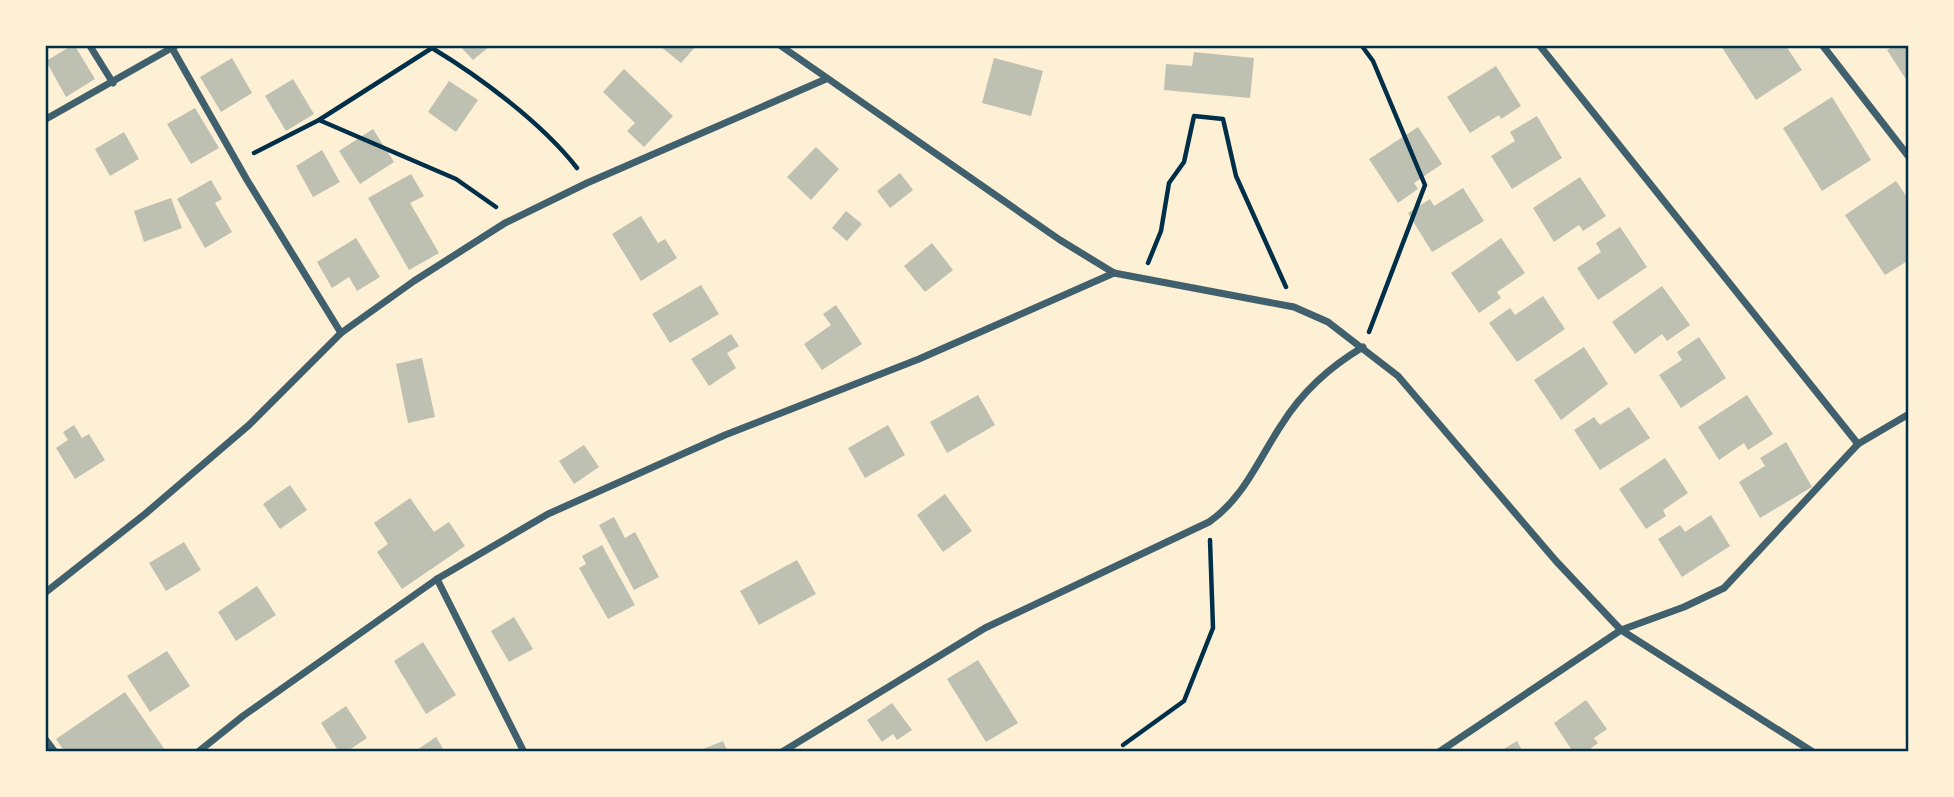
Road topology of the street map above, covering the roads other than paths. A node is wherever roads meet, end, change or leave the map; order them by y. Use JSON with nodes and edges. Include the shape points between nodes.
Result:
{"nodes":[{"id":1,"x":90,"y":46,"type":"edge"},
{"id":2,"x":781,"y":46,"type":"edge"},
{"id":3,"x":1540,"y":46,"type":"edge"},
{"id":4,"x":1823,"y":46,"type":"edge"},
{"id":5,"x":173,"y":47,"type":"edge"},
{"id":6,"x":826,"y":79,"type":"junction"},
{"id":7,"x":113,"y":83,"type":"junction"},
{"id":8,"x":46,"y":119,"type":"edge"},
{"id":9,"x":1909,"y":157,"type":"edge"},
{"id":10,"x":1114,"y":273,"type":"junction"},
{"id":11,"x":341,"y":333,"type":"junction"},
{"id":12,"x":1363,"y":347,"type":"junction"},
{"id":13,"x":1909,"y":414,"type":"edge"},
{"id":14,"x":1858,"y":444,"type":"junction"},
{"id":15,"x":437,"y":579,"type":"junction"},
{"id":16,"x":46,"y":592,"type":"edge"},
{"id":17,"x":1621,"y":630,"type":"junction"},
{"id":18,"x":46,"y":740,"type":"edge"},
{"id":19,"x":55,"y":751,"type":"edge"},
{"id":20,"x":198,"y":751,"type":"edge"},
{"id":21,"x":524,"y":751,"type":"edge"},
{"id":22,"x":782,"y":751,"type":"edge"},
{"id":23,"x":1439,"y":751,"type":"edge"},
{"id":24,"x":1813,"y":751,"type":"edge"}],
"edges":[{"from":1,"to":7,"type":"street"},
{"from":2,"to":6,"type":"street"},
{"from":3,"to":14,"type":"street"},
{"from":4,"to":9,"type":"street"},
{"from":5,"to":7,"type":"street"},
{"from":5,"to":11,"type":"street"},
{"from":6,"to":10,"type":"street"},
{"from":6,"to":11,"type":"street","via":[[505,223]]},
{"from":7,"to":8,"type":"street"},
{"from":10,"to":12,"type":"street","via":[[1294,307],[1328,322]]},
{"from":10,"to":15,"type":"street","via":[[548,514]]},
{"from":11,"to":16,"type":"street","via":[[249,425]]},
{"from":12,"to":17,"type":"street","via":[[1398,376]]},
{"from":12,"to":22,"type":"street","via":[[1342,359],[1312,387],[1283,422],[1227,510],[985,628]]},
{"from":13,"to":14,"type":"street"},
{"from":14,"to":17,"type":"street","via":[[1724,588]]},
{"from":15,"to":20,"type":"street"},
{"from":15,"to":21,"type":"street"},
{"from":17,"to":23,"type":"street"},
{"from":17,"to":24,"type":"street"},
{"from":18,"to":19,"type":"street"}]}
